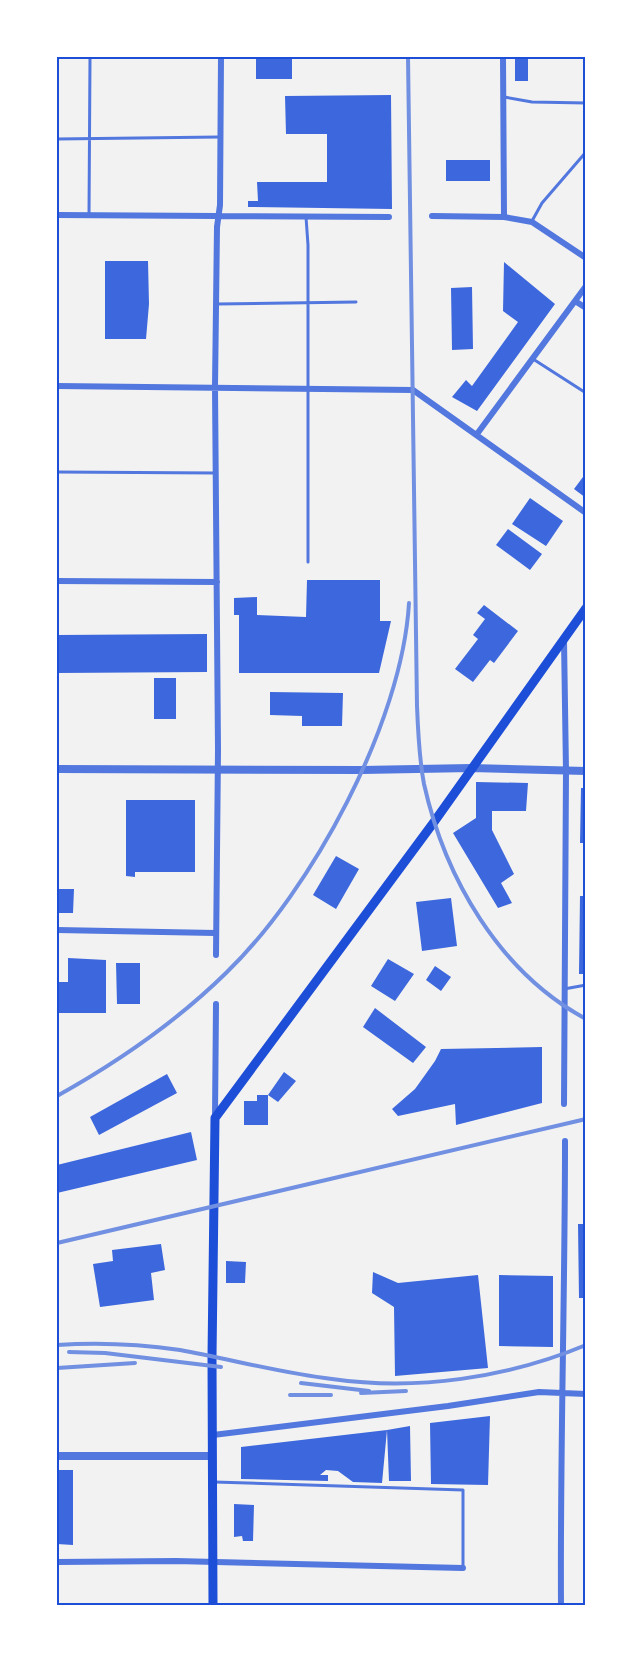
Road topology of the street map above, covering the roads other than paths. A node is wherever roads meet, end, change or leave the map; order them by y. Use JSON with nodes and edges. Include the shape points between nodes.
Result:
{"nodes":[{"id":1,"x":90,"y":57,"type":"edge"},
{"id":2,"x":221,"y":57,"type":"edge"},
{"id":3,"x":503,"y":57,"type":"edge"},
{"id":4,"x":503,"y":97,"type":"junction"},
{"id":5,"x":586,"y":103,"type":"edge"},
{"id":6,"x":221,"y":137,"type":"junction"},
{"id":7,"x":57,"y":139,"type":"edge"},
{"id":8,"x":90,"y":139,"type":"junction"},
{"id":9,"x":586,"y":152,"type":"edge"},
{"id":10,"x":57,"y":214,"type":"edge"},
{"id":11,"x":89,"y":215,"type":"junction"},
{"id":12,"x":218,"y":216,"type":"junction"},
{"id":13,"x":432,"y":216,"type":"dead end"},
{"id":14,"x":306,"y":217,"type":"junction"},
{"id":15,"x":389,"y":217,"type":"dead end"},
{"id":16,"x":504,"y":217,"type":"junction"},
{"id":17,"x":532,"y":222,"type":"junction"},
{"id":18,"x":586,"y":258,"type":"edge"},
{"id":19,"x":586,"y":286,"type":"edge"},
{"id":20,"x":575,"y":301,"type":"junction"},
{"id":21,"x":308,"y":302,"type":"junction"},
{"id":22,"x":356,"y":302,"type":"dead end"},
{"id":23,"x":216,"y":304,"type":"junction"},
{"id":24,"x":586,"y":308,"type":"edge"},
{"id":25,"x":533,"y":359,"type":"junction"},
{"id":26,"x":57,"y":386,"type":"edge"},
{"id":27,"x":215,"y":387,"type":"junction"},
{"id":28,"x":307,"y":388,"type":"junction"},
{"id":29,"x":586,"y":393,"type":"edge"},
{"id":30,"x":477,"y":434,"type":"junction"},
{"id":31,"x":57,"y":472,"type":"edge"},
{"id":32,"x":217,"y":473,"type":"junction"},
{"id":33,"x":586,"y":513,"type":"edge"},
{"id":34,"x":308,"y":562,"type":"dead end"},
{"id":35,"x":57,"y":581,"type":"edge"},
{"id":36,"x":217,"y":582,"type":"junction"},
{"id":37,"x":586,"y":608,"type":"edge"},
{"id":38,"x":564,"y":637,"type":"junction"},
{"id":39,"x":471,"y":768,"type":"junction"},
{"id":40,"x":57,"y":770,"type":"edge"},
{"id":41,"x":217,"y":770,"type":"junction"},
{"id":42,"x":566,"y":771,"type":"junction"},
{"id":43,"x":586,"y":771,"type":"edge"},
{"id":44,"x":57,"y":930,"type":"edge"},
{"id":45,"x":215,"y":933,"type":"junction"},
{"id":46,"x":216,"y":955,"type":"dead end"},
{"id":47,"x":586,"y":985,"type":"edge"},
{"id":48,"x":564,"y":989,"type":"junction"},
{"id":49,"x":216,"y":1004,"type":"dead end"},
{"id":50,"x":564,"y":1104,"type":"dead end"},
{"id":51,"x":215,"y":1118,"type":"junction"},
{"id":52,"x":565,"y":1141,"type":"dead end"},
{"id":53,"x":562,"y":1394,"type":"junction"},
{"id":54,"x":586,"y":1394,"type":"edge"},
{"id":55,"x":213,"y":1436,"type":"junction"},
{"id":56,"x":57,"y":1456,"type":"edge"},
{"id":57,"x":212,"y":1456,"type":"junction"},
{"id":58,"x":213,"y":1482,"type":"junction"},
{"id":59,"x":57,"y":1562,"type":"edge"},
{"id":60,"x":213,"y":1563,"type":"junction"},
{"id":61,"x":463,"y":1569,"type":"joint"},
{"id":62,"x":213,"y":1606,"type":"edge"},
{"id":63,"x":561,"y":1606,"type":"edge"}],
"edges":[{"from":1,"to":8,"type":"lane"},
{"from":2,"to":6,"type":"street"},
{"from":3,"to":4,"type":"street"},
{"from":4,"to":5,"type":"lane"},
{"from":4,"to":16,"type":"street"},
{"from":6,"to":8,"type":"lane"},
{"from":6,"to":12,"type":"street"},
{"from":7,"to":8,"type":"lane"},
{"from":8,"to":11,"type":"lane"},
{"from":9,"to":17,"type":"lane","via":[[542,203]]},
{"from":10,"to":11,"type":"street"},
{"from":11,"to":12,"type":"street"},
{"from":12,"to":14,"type":"street"},
{"from":12,"to":23,"type":"street"},
{"from":13,"to":16,"type":"street"},
{"from":14,"to":15,"type":"street"},
{"from":14,"to":21,"type":"lane"},
{"from":16,"to":17,"type":"street"},
{"from":17,"to":18,"type":"street"},
{"from":19,"to":20,"type":"street"},
{"from":20,"to":24,"type":"street"},
{"from":20,"to":25,"type":"street"},
{"from":21,"to":22,"type":"lane"},
{"from":21,"to":23,"type":"lane"},
{"from":21,"to":28,"type":"lane"},
{"from":23,"to":27,"type":"street"},
{"from":25,"to":29,"type":"lane"},
{"from":25,"to":30,"type":"street"},
{"from":26,"to":27,"type":"street"},
{"from":27,"to":28,"type":"street"},
{"from":27,"to":32,"type":"street"},
{"from":28,"to":30,"type":"street","via":[[413,390]]},
{"from":28,"to":34,"type":"lane"},
{"from":30,"to":33,"type":"street"},
{"from":31,"to":32,"type":"lane"},
{"from":32,"to":36,"type":"street"},
{"from":35,"to":36,"type":"street"},
{"from":36,"to":41,"type":"street"},
{"from":37,"to":38,"type":"main road"},
{"from":38,"to":39,"type":"main road"},
{"from":38,"to":42,"type":"street"},
{"from":39,"to":41,"type":"street"},
{"from":39,"to":42,"type":"street"},
{"from":39,"to":51,"type":"main road"},
{"from":40,"to":41,"type":"street"},
{"from":41,"to":45,"type":"street"},
{"from":42,"to":43,"type":"street"},
{"from":42,"to":48,"type":"street"},
{"from":44,"to":45,"type":"street"},
{"from":45,"to":46,"type":"street"},
{"from":47,"to":48,"type":"lane"},
{"from":48,"to":50,"type":"street"},
{"from":49,"to":51,"type":"street"},
{"from":51,"to":55,"type":"main road"},
{"from":52,"to":53,"type":"street"},
{"from":53,"to":54,"type":"street"},
{"from":53,"to":55,"type":"street","via":[[540,1392]]},
{"from":53,"to":63,"type":"street"},
{"from":55,"to":57,"type":"main road"},
{"from":56,"to":57,"type":"street"},
{"from":57,"to":58,"type":"main road"},
{"from":58,"to":60,"type":"main road"},
{"from":58,"to":61,"type":"lane","via":[[463,1490]]},
{"from":59,"to":60,"type":"street"},
{"from":60,"to":61,"type":"street"},
{"from":60,"to":62,"type":"main road"}]}
